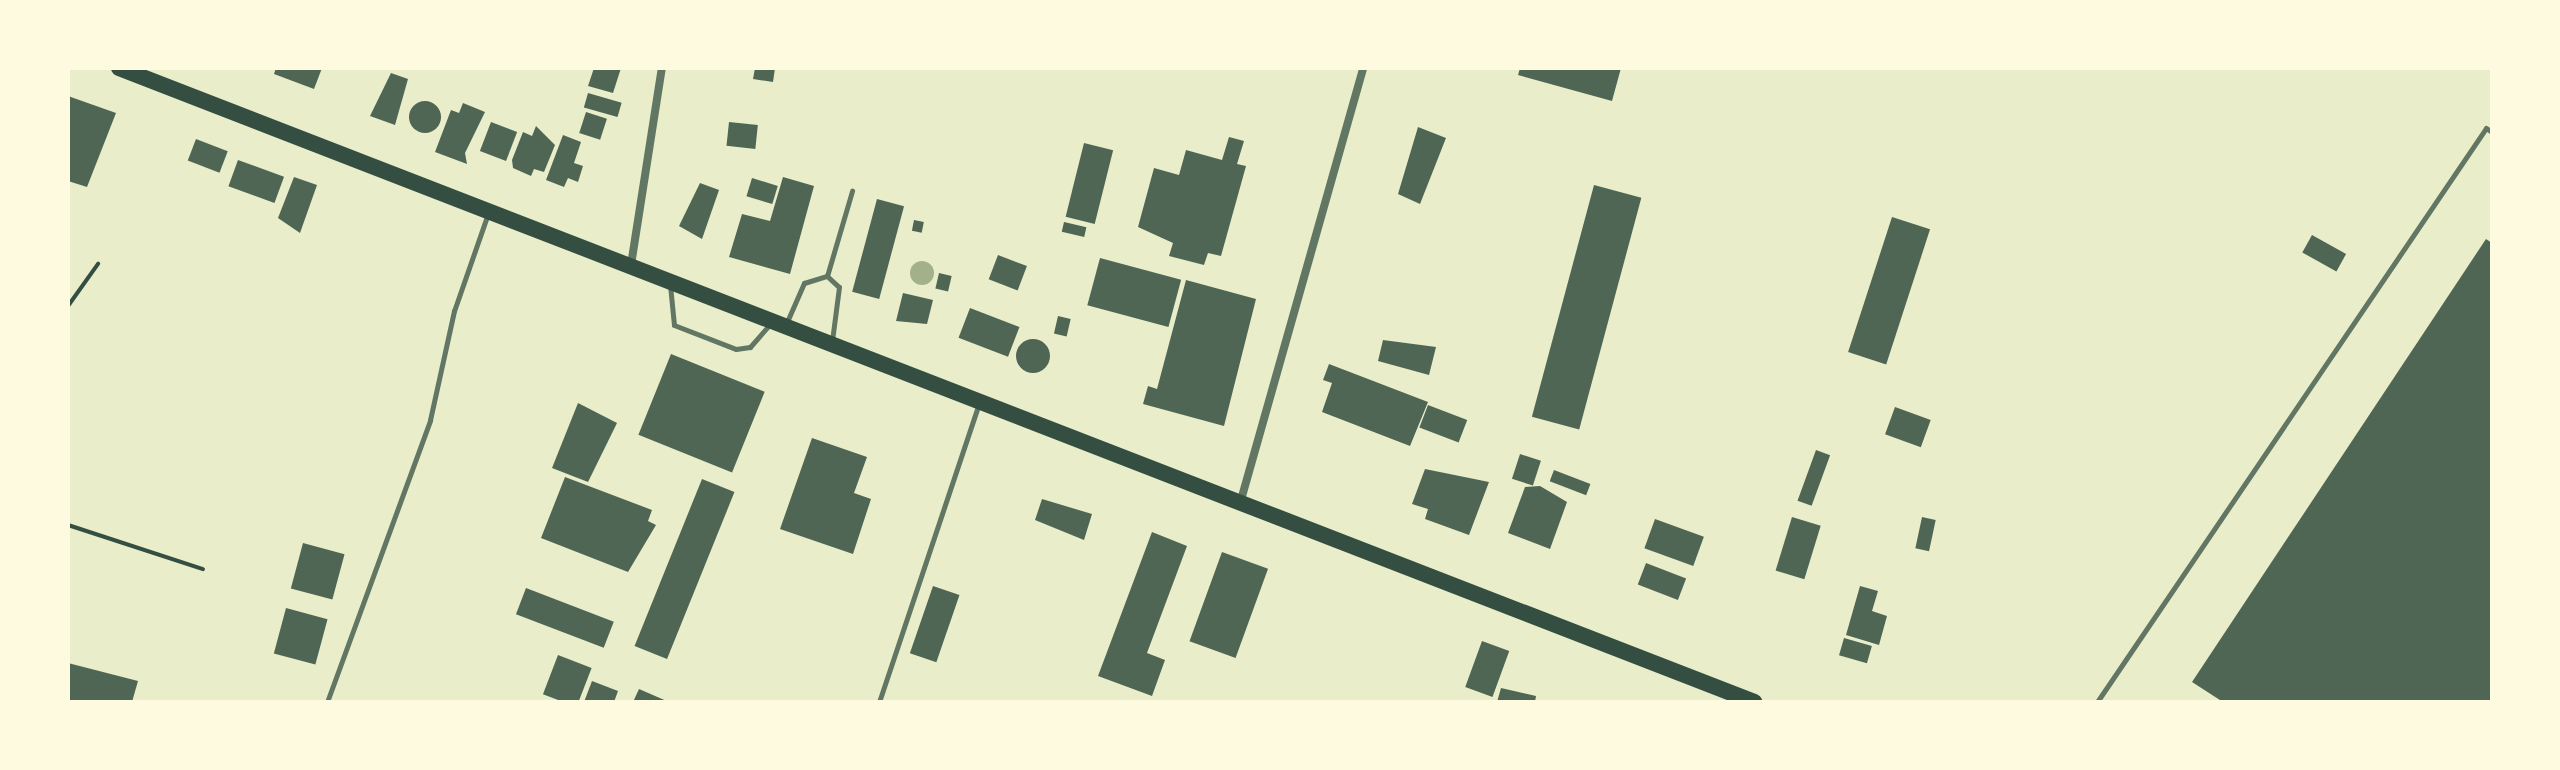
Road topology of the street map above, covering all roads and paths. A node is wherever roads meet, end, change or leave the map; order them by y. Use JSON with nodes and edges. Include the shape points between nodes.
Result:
{"nodes":[{"id":1,"x":119,"y":68,"type":"edge"},
{"id":2,"x":662,"y":68,"type":"edge"},
{"id":3,"x":1363,"y":68,"type":"edge"},
{"id":4,"x":2492,"y":132,"type":"edge"},
{"id":5,"x":852,"y":191,"type":"dead end"},
{"id":6,"x":489,"y":211,"type":"junction"},
{"id":7,"x":98,"y":264,"type":"dead end"},
{"id":8,"x":631,"y":265,"type":"junction"},
{"id":9,"x":827,"y":276,"type":"junction"},
{"id":10,"x":670,"y":280,"type":"junction"},
{"id":11,"x":68,"y":306,"type":"edge"},
{"id":12,"x":779,"y":323,"type":"junction"},
{"id":13,"x":832,"y":343,"type":"junction"},
{"id":14,"x":980,"y":401,"type":"junction"},
{"id":15,"x":1241,"y":500,"type":"junction"},
{"id":16,"x":68,"y":525,"type":"edge"},
{"id":17,"x":203,"y":569,"type":"dead end"},
{"id":18,"x":327,"y":702,"type":"edge"},
{"id":19,"x":879,"y":702,"type":"edge"},
{"id":20,"x":1754,"y":702,"type":"edge"},
{"id":21,"x":2097,"y":702,"type":"edge"}],
"edges":[{"from":1,"to":6,"type":"main road"},
{"from":2,"to":8,"type":"street"},
{"from":3,"to":15,"type":"street"},
{"from":4,"to":21,"type":"lane","via":[[2486,128]]},
{"from":5,"to":9,"type":"lane"},
{"from":6,"to":8,"type":"main road"},
{"from":6,"to":18,"type":"lane","via":[[454,311],[430,420]]},
{"from":7,"to":11,"type":"path"},
{"from":8,"to":10,"type":"main road"},
{"from":9,"to":12,"type":"lane","via":[[804,283]]},
{"from":9,"to":13,"type":"lane","via":[[839,287]]},
{"from":10,"to":12,"type":"main road"},
{"from":10,"to":12,"type":"lane","via":[[674,325],[736,349],[750,347]]},
{"from":12,"to":13,"type":"main road"},
{"from":13,"to":14,"type":"main road"},
{"from":14,"to":15,"type":"main road"},
{"from":14,"to":19,"type":"lane"},
{"from":15,"to":20,"type":"main road"},
{"from":16,"to":17,"type":"path"}]}
